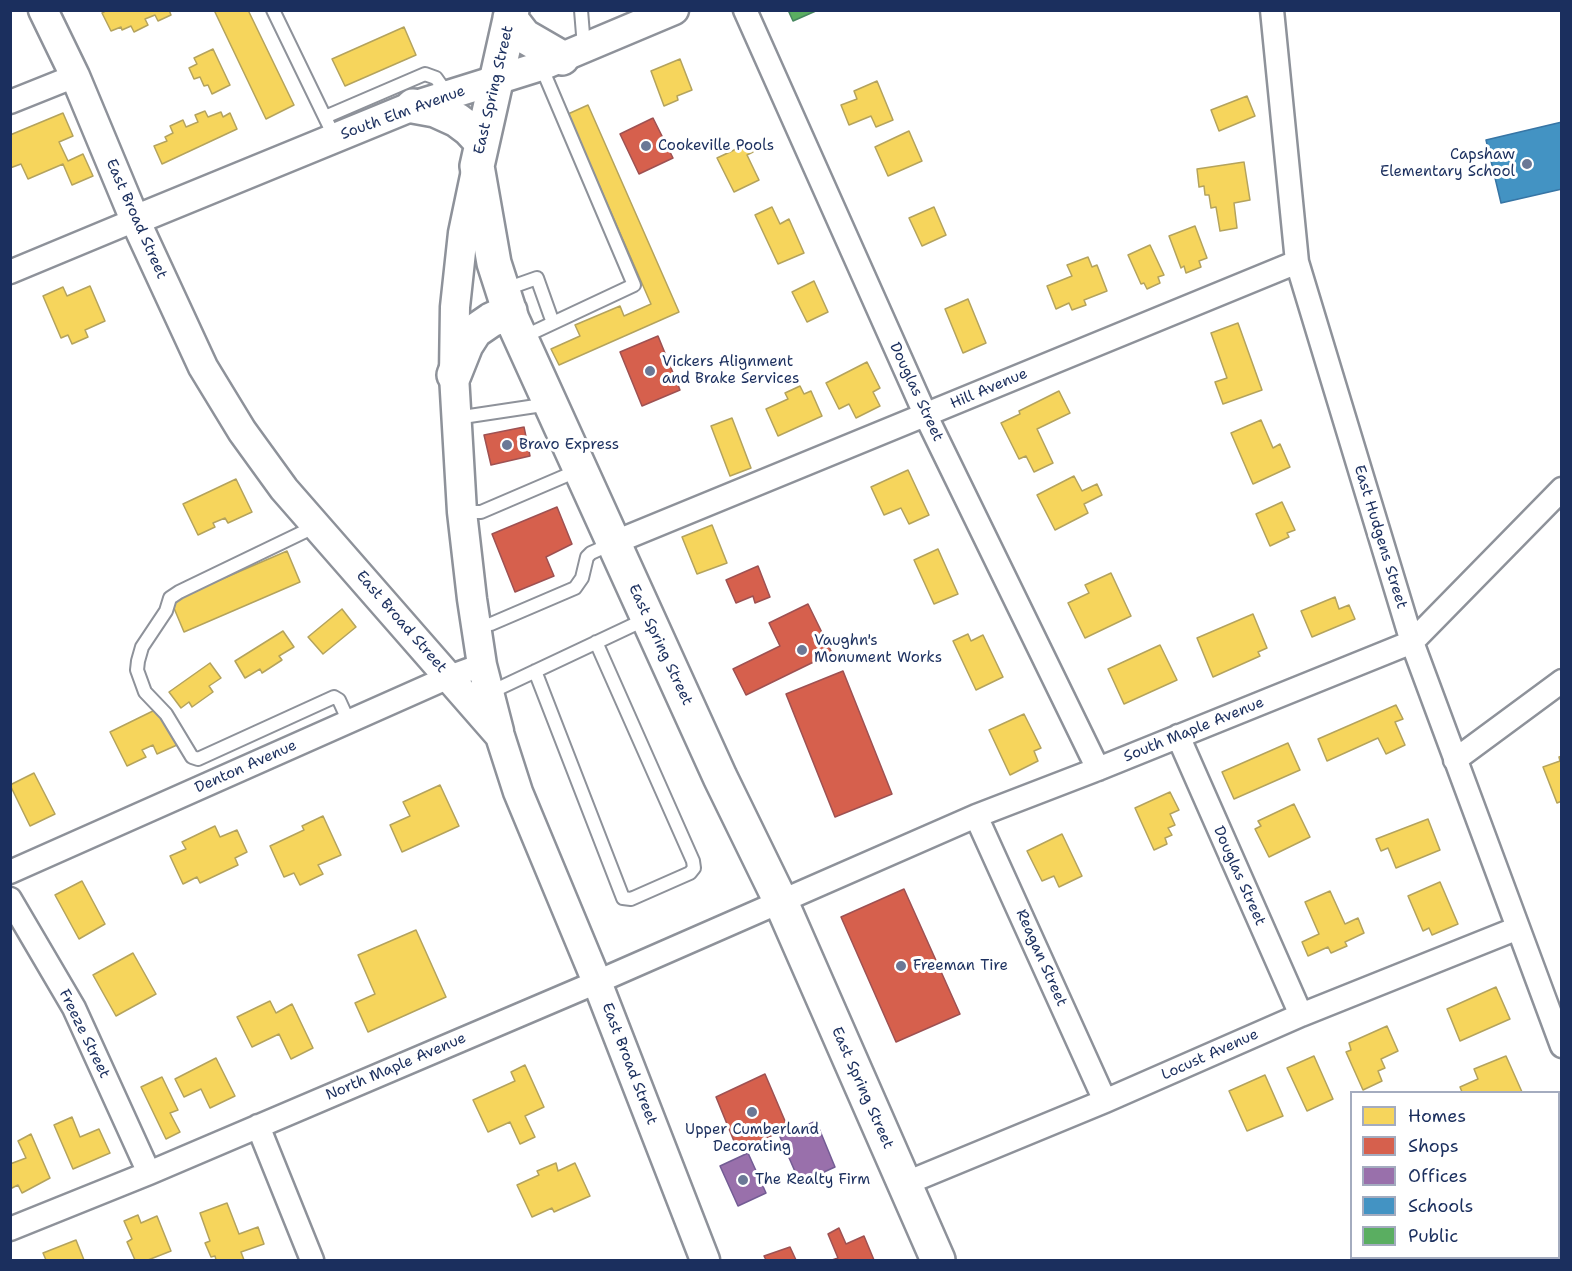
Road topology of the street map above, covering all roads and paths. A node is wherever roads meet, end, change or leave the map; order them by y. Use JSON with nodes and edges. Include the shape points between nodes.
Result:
{"nodes":[{"id":1,"x":43,"y":10,"type":"edge"},
{"id":2,"x":273,"y":10,"type":"edge"},
{"id":3,"x":581,"y":10,"type":"edge"},
{"id":4,"x":674,"y":10,"type":"edge"},
{"id":5,"x":745,"y":10,"type":"edge"},
{"id":6,"x":1272,"y":10,"type":"edge"},
{"id":7,"x":511,"y":14,"type":"edge"},
{"id":8,"x":562,"y":57,"type":"junction"},
{"id":9,"x":75,"y":76,"type":"junction"},
{"id":10,"x":497,"y":79,"type":"junction"},
{"id":11,"x":448,"y":95,"type":"junction"},
{"id":12,"x":10,"y":102,"type":"edge"},
{"id":13,"x":413,"y":106,"type":"junction"},
{"id":14,"x":330,"y":128,"type":"junction"},
{"id":15,"x":480,"y":154,"type":"junction"},
{"id":16,"x":135,"y":220,"type":"junction"},
{"id":17,"x":1297,"y":262,"type":"junction"},
{"id":18,"x":10,"y":272,"type":"edge"},
{"id":19,"x":511,"y":313,"type":"junction"},
{"id":20,"x":553,"y":324,"type":"junction"},
{"id":21,"x":454,"y":375,"type":"junction"},
{"id":22,"x":548,"y":400,"type":"junction"},
{"id":23,"x":926,"y":416,"type":"junction"},
{"id":24,"x":456,"y":418,"type":"junction"},
{"id":25,"x":580,"y":470,"type":"junction"},
{"id":26,"x":1562,"y":489,"type":"edge"},
{"id":27,"x":462,"y":512,"type":"junction"},
{"id":28,"x":316,"y":526,"type":"junction"},
{"id":29,"x":613,"y":543,"type":"junction"},
{"id":30,"x":648,"y":618,"type":"junction"},
{"id":31,"x":477,"y":627,"type":"junction"},
{"id":32,"x":596,"y":642,"type":"junction"},
{"id":33,"x":1412,"y":642,"type":"junction"},
{"id":34,"x":483,"y":665,"type":"junction"},
{"id":35,"x":535,"y":671,"type":"junction"},
{"id":36,"x":449,"y":677,"type":"junction"},
{"id":37,"x":1562,"y":681,"type":"edge"},
{"id":38,"x":489,"y":693,"type":"junction"},
{"id":39,"x":349,"y":722,"type":"junction"},
{"id":40,"x":500,"y":736,"type":"junction"},
{"id":41,"x":1178,"y":736,"type":"junction"},
{"id":42,"x":1455,"y":760,"type":"junction"},
{"id":43,"x":1098,"y":769,"type":"junction"},
{"id":44,"x":976,"y":816,"type":"junction"},
{"id":45,"x":10,"y":872,"type":"edge"},
{"id":46,"x":10,"y":899,"type":"edge"},
{"id":47,"x":781,"y":902,"type":"junction"},
{"id":48,"x":1518,"y":928,"type":"junction"},
{"id":49,"x":597,"y":982,"type":"junction"},
{"id":50,"x":1301,"y":1015,"type":"junction"},
{"id":51,"x":1562,"y":1046,"type":"edge"},
{"id":52,"x":1105,"y":1101,"type":"junction"},
{"id":53,"x":258,"y":1126,"type":"junction"},
{"id":54,"x":149,"y":1173,"type":"junction"},
{"id":55,"x":904,"y":1184,"type":"junction"},
{"id":56,"x":10,"y":1229,"type":"edge"},
{"id":57,"x":312,"y":1260,"type":"edge"},
{"id":58,"x":705,"y":1260,"type":"edge"},
{"id":59,"x":938,"y":1260,"type":"edge"}],
"edges":[{"from":1,"to":9,"type":"street","name":"East Broad Street"},
{"from":2,"to":14,"type":"lane"},
{"from":3,"to":8,"type":"lane"},
{"from":4,"to":8,"type":"street","name":"South Elm Avenue"},
{"from":5,"to":23,"type":"street","name":"Douglas Street"},
{"from":6,"to":17,"type":"street","name":"East Hudgens Street"},
{"from":7,"to":8,"type":"main road","via":[[524,36]]},
{"from":7,"to":10,"type":"main road","name":"East Spring Street"},
{"from":8,"to":10,"type":"street","name":"South Elm Avenue"},
{"from":8,"to":20,"type":"lane","via":[[634,285]]},
{"from":9,"to":12,"type":"street"},
{"from":9,"to":16,"type":"street","name":"East Broad Street"},
{"from":10,"to":11,"type":"street","name":"South Elm Avenue"},
{"from":10,"to":15,"type":"main road","name":"East Spring Street"},
{"from":11,"to":13,"type":"street","name":"South Elm Avenue"},
{"from":11,"to":14,"type":"lane","via":[[436,78],[425,74]]},
{"from":13,"to":14,"type":"street","name":"South Elm Avenue"},
{"from":13,"to":15,"type":"main road","via":[[435,110],[469,129]]},
{"from":14,"to":16,"type":"street","name":"South Elm Avenue"},
{"from":15,"to":19,"type":"main road","name":"East Spring Street","via":[[494,263]]},
{"from":15,"to":21,"type":"street","via":[[463,233],[455,307]]},
{"from":16,"to":18,"type":"street"},
{"from":16,"to":28,"type":"street","name":"East Broad Street","via":[[203,368],[242,431]]},
{"from":17,"to":23,"type":"street","name":"Hill Avenue"},
{"from":17,"to":33,"type":"street","name":"East Hudgens Street"},
{"from":19,"to":20,"type":"lane"},
{"from":19,"to":20,"type":"lane","via":[[537,278]]},
{"from":19,"to":21,"type":"main road","via":[[475,331]]},
{"from":19,"to":22,"type":"main road","name":"East Spring Street"},
{"from":21,"to":24,"type":"street"},
{"from":22,"to":24,"type":"lane","via":[[536,406]]},
{"from":22,"to":25,"type":"main road","name":"East Spring Street"},
{"from":23,"to":29,"type":"street","name":"Hill Avenue"},
{"from":23,"to":43,"type":"street","name":"Douglas Street"},
{"from":24,"to":27,"type":"street"},
{"from":25,"to":27,"type":"lane","via":[[481,512]]},
{"from":25,"to":29,"type":"main road","name":"East Spring Street"},
{"from":26,"to":33,"type":"street","name":"South Maple Avenue"},
{"from":27,"to":31,"type":"street"},
{"from":28,"to":36,"type":"street","name":"East Broad Street"},
{"from":28,"to":39,"type":"lane","via":[[170,598],[142,648],[137,670],[145,692],[166,714],[192,757],[198,759],[334,697]]},
{"from":29,"to":30,"type":"main road","name":"East Spring Street"},
{"from":29,"to":31,"type":"lane","via":[[587,556],[582,578],[575,588]]},
{"from":30,"to":32,"type":"lane"},
{"from":30,"to":47,"type":"main road","name":"East Spring Street"},
{"from":31,"to":34,"type":"street"},
{"from":32,"to":35,"type":"lane"},
{"from":32,"to":35,"type":"lane","via":[[693,861],[690,873],[631,899],[623,898]]},
{"from":33,"to":41,"type":"street","name":"South Maple Avenue"},
{"from":33,"to":42,"type":"street","name":"East Hudgens Street"},
{"from":34,"to":36,"type":"street","name":"Denton Avenue"},
{"from":34,"to":38,"type":"street"},
{"from":35,"to":38,"type":"lane"},
{"from":36,"to":39,"type":"street","name":"Denton Avenue"},
{"from":36,"to":40,"type":"street","name":"East Broad Street"},
{"from":37,"to":42,"type":"street"},
{"from":38,"to":40,"type":"street"},
{"from":39,"to":45,"type":"street","name":"Denton Avenue"},
{"from":40,"to":49,"type":"street","name":"East Broad Street","via":[[531,825]]},
{"from":41,"to":43,"type":"street","name":"South Maple Avenue"},
{"from":41,"to":50,"type":"street","name":"Douglas Street"},
{"from":42,"to":48,"type":"street","name":"East Hudgens Street"},
{"from":43,"to":44,"type":"street","name":"South Maple Avenue"},
{"from":44,"to":47,"type":"street","name":"South Maple Avenue"},
{"from":44,"to":52,"type":"street","name":"Reagan Street"},
{"from":46,"to":54,"type":"street","name":"Freeze Street","via":[[74,1008]]},
{"from":47,"to":49,"type":"street","name":"North Maple Avenue"},
{"from":47,"to":55,"type":"main road","name":"East Spring Street"},
{"from":48,"to":50,"type":"street","name":"Locust Avenue"},
{"from":48,"to":51,"type":"street","name":"East Hudgens Street"},
{"from":49,"to":53,"type":"street","name":"North Maple Avenue"},
{"from":49,"to":58,"type":"street","name":"East Broad Street"},
{"from":50,"to":52,"type":"street","name":"Locust Avenue"},
{"from":52,"to":55,"type":"street","name":"Locust Avenue"},
{"from":53,"to":54,"type":"street","name":"North Maple Avenue"},
{"from":53,"to":57,"type":"street"},
{"from":54,"to":56,"type":"street","name":"North Maple Avenue"},
{"from":55,"to":59,"type":"main road","name":"East Spring Street"}]}
